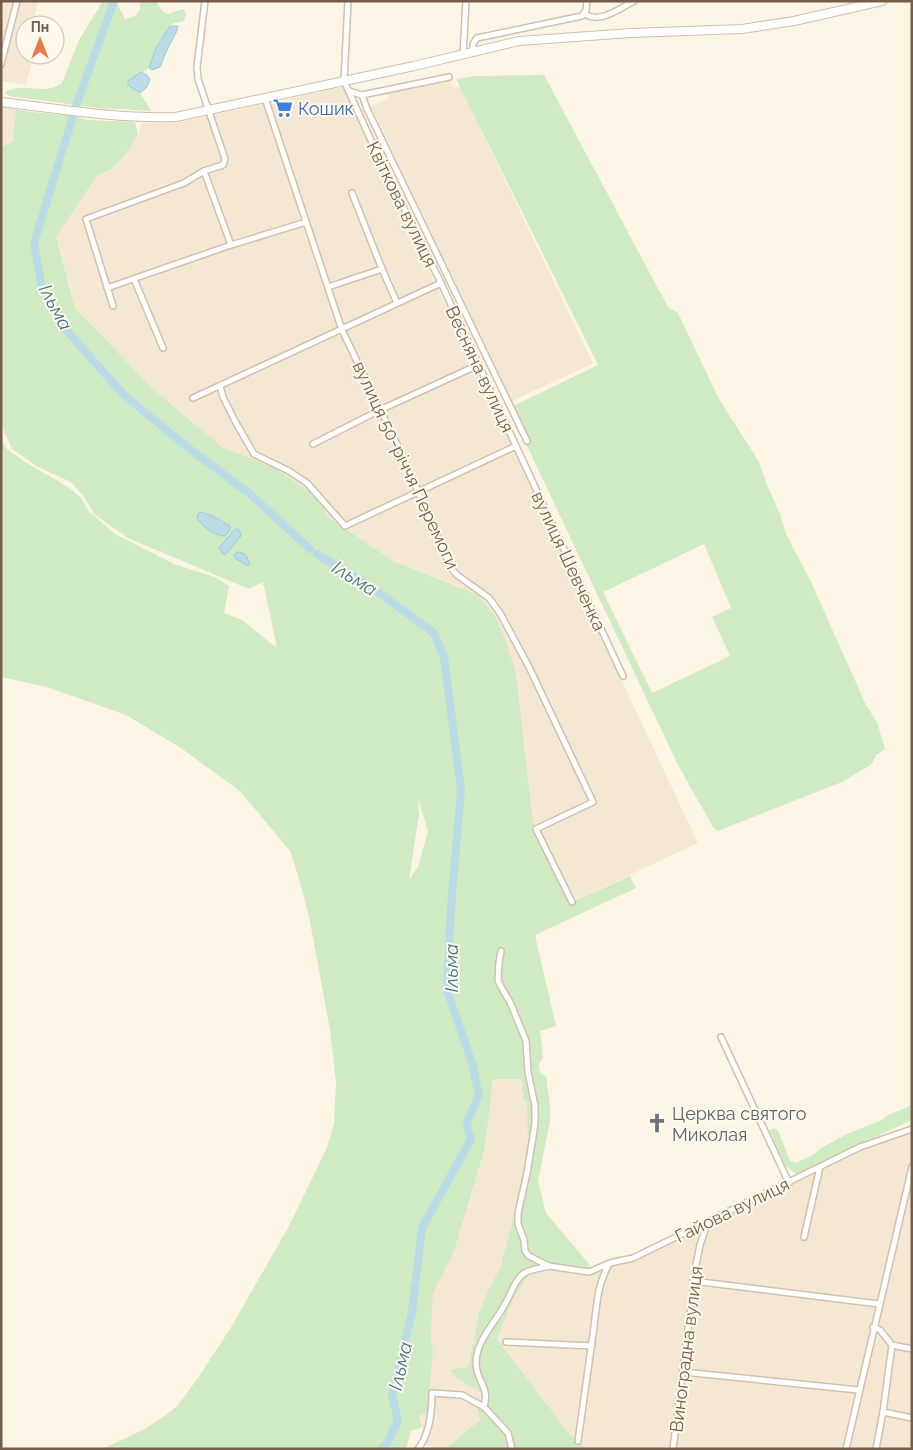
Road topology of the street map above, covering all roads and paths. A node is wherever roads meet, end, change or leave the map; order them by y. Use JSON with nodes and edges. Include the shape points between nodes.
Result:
{"nodes":[{"id":1,"x":17,"y":1,"type":"edge"},
{"id":2,"x":205,"y":1,"type":"edge"},
{"id":3,"x":348,"y":1,"type":"edge"},
{"id":4,"x":466,"y":1,"type":"edge"},
{"id":5,"x":587,"y":1,"type":"edge"},
{"id":6,"x":634,"y":1,"type":"edge"},
{"id":7,"x":882,"y":1,"type":"edge"},
{"id":8,"x":585,"y":14,"type":"junction"},
{"id":9,"x":473,"y":53,"type":"junction"},
{"id":10,"x":463,"y":56,"type":"junction"},
{"id":11,"x":1,"y":64,"type":"edge"},
{"id":12,"x":449,"y":78,"type":"dead end"},
{"id":13,"x":344,"y":80,"type":"junction"},
{"id":14,"x":349,"y":91,"type":"junction"},
{"id":15,"x":362,"y":95,"type":"junction"},
{"id":16,"x":265,"y":98,"type":"junction"},
{"id":17,"x":1,"y":102,"type":"edge"},
{"id":18,"x":208,"y":110,"type":"junction"},
{"id":19,"x":204,"y":171,"type":"junction"},
{"id":20,"x":352,"y":194,"type":"dead end"},
{"id":21,"x":306,"y":222,"type":"junction"},
{"id":22,"x":231,"y":245,"type":"junction"},
{"id":23,"x":382,"y":269,"type":"junction"},
{"id":24,"x":134,"y":279,"type":"junction"},
{"id":25,"x":440,"y":283,"type":"junction"},
{"id":26,"x":328,"y":287,"type":"junction"},
{"id":27,"x":108,"y":288,"type":"junction"},
{"id":28,"x":397,"y":303,"type":"junction"},
{"id":29,"x":113,"y":306,"type":"dead end"},
{"id":30,"x":342,"y":330,"type":"junction"},
{"id":31,"x":163,"y":348,"type":"dead end"},
{"id":32,"x":478,"y":365,"type":"junction"},
{"id":33,"x":220,"y":386,"type":"junction"},
{"id":34,"x":193,"y":398,"type":"dead end"},
{"id":35,"x":380,"y":410,"type":"junction"},
{"id":36,"x":528,"y":440,"type":"dead end"},
{"id":37,"x":313,"y":444,"type":"dead end"},
{"id":38,"x":516,"y":446,"type":"junction"},
{"id":39,"x":418,"y":491,"type":"junction"},
{"id":40,"x":623,"y":676,"type":"dead end"},
{"id":41,"x":572,"y":902,"type":"dead end"},
{"id":42,"x":501,"y":951,"type":"dead end"},
{"id":43,"x":721,"y":1037,"type":"dead end"},
{"id":44,"x":912,"y":1129,"type":"edge"},
{"id":45,"x":820,"y":1167,"type":"junction"},
{"id":46,"x":912,"y":1167,"type":"edge"},
{"id":47,"x":789,"y":1183,"type":"junction"},
{"id":48,"x":708,"y":1222,"type":"junction"},
{"id":49,"x":804,"y":1237,"type":"dead end"},
{"id":50,"x":610,"y":1263,"type":"junction"},
{"id":51,"x":549,"y":1266,"type":"junction"},
{"id":52,"x":693,"y":1281,"type":"junction"},
{"id":53,"x":879,"y":1304,"type":"junction"},
{"id":54,"x":874,"y":1327,"type":"junction"},
{"id":55,"x":506,"y":1342,"type":"dead end"},
{"id":56,"x":892,"y":1345,"type":"junction"},
{"id":57,"x":592,"y":1346,"type":"junction"},
{"id":58,"x":912,"y":1349,"type":"edge"},
{"id":59,"x":683,"y":1372,"type":"junction"},
{"id":60,"x":858,"y":1390,"type":"junction"},
{"id":61,"x":484,"y":1407,"type":"junction"},
{"id":62,"x":883,"y":1412,"type":"junction"},
{"id":63,"x":912,"y":1418,"type":"edge"},
{"id":64,"x":578,"y":1441,"type":"dead end"},
{"id":65,"x":418,"y":1449,"type":"edge"},
{"id":66,"x":512,"y":1449,"type":"edge"},
{"id":67,"x":673,"y":1449,"type":"edge"},
{"id":68,"x":846,"y":1449,"type":"edge"},
{"id":69,"x":876,"y":1449,"type":"edge"}],
"edges":[{"from":1,"to":11,"type":"street"},
{"from":2,"to":18,"type":"street","via":[[197,67]]},
{"from":3,"to":13,"type":"street"},
{"from":4,"to":10,"type":"street"},
{"from":5,"to":8,"type":"street"},
{"from":6,"to":8,"type":"street","via":[[606,15],[594,17]]},
{"from":7,"to":9,"type":"street","via":[[769,26],[519,41]]},
{"from":8,"to":9,"type":"street","via":[[478,38],[473,44]]},
{"from":9,"to":10,"type":"street"},
{"from":10,"to":13,"type":"street"},
{"from":12,"to":15,"type":"street"},
{"from":13,"to":14,"type":"street","name":"Квіткова вулиця"},
{"from":13,"to":16,"type":"street"},
{"from":14,"to":15,"type":"street"},
{"from":14,"to":25,"type":"street","name":"Квіткова вулиця"},
{"from":15,"to":36,"type":"street"},
{"from":16,"to":18,"type":"street"},
{"from":16,"to":21,"type":"street","name":"вулиця 50-річчя Перемоги"},
{"from":17,"to":18,"type":"street","via":[[156,118]]},
{"from":18,"to":19,"type":"street","via":[[225,159],[223,165]]},
{"from":19,"to":22,"type":"street"},
{"from":19,"to":27,"type":"street","via":[[184,183],[86,219]]},
{"from":20,"to":23,"type":"street"},
{"from":21,"to":22,"type":"street"},
{"from":21,"to":26,"type":"street","name":"вулиця 50-річчя Перемоги"},
{"from":22,"to":24,"type":"street"},
{"from":23,"to":26,"type":"street"},
{"from":23,"to":28,"type":"street"},
{"from":24,"to":27,"type":"street"},
{"from":24,"to":31,"type":"street"},
{"from":25,"to":28,"type":"street","name":"Квіткова вулиця"},
{"from":25,"to":32,"type":"street","name":"Весняна вулиця"},
{"from":26,"to":30,"type":"street","name":"вулиця 50-річчя Перемоги"},
{"from":27,"to":29,"type":"street"},
{"from":28,"to":30,"type":"street","name":"Квіткова вулиця"},
{"from":30,"to":33,"type":"street","name":"Квіткова вулиця"},
{"from":30,"to":35,"type":"street","name":"вулиця 50-річчя Перемоги"},
{"from":32,"to":35,"type":"street"},
{"from":32,"to":38,"type":"street","name":"Весняна вулиця"},
{"from":33,"to":34,"type":"street","name":"Квіткова вулиця"},
{"from":33,"to":39,"type":"street","name":"Весняна вулиця","via":[[254,454],[307,483],[345,526]]},
{"from":35,"to":37,"type":"street"},
{"from":35,"to":39,"type":"street","name":"вулиця 50-річчя Перемоги"},
{"from":38,"to":39,"type":"street","name":"Весняна вулиця"},
{"from":38,"to":40,"type":"street","name":"вулиця Шевченка"},
{"from":39,"to":41,"type":"street","name":"вулиця 50-річчя Перемоги","via":[[451,568],[489,598],[504,620],[530,667],[593,802],[536,829]]},
{"from":42,"to":51,"type":"street","via":[[498,980],[526,1041],[535,1106],[535,1124],[518,1224],[528,1256]]},
{"from":43,"to":47,"type":"street"},
{"from":44,"to":45,"type":"street","name":"Гайова вулиця","via":[[860,1147]]},
{"from":45,"to":47,"type":"street","name":"Гайова вулиця"},
{"from":45,"to":49,"type":"street"},
{"from":46,"to":53,"type":"street"},
{"from":47,"to":48,"type":"street","name":"Гайова вулиця"},
{"from":48,"to":50,"type":"street","name":"Гайова вулиця","via":[[633,1258]]},
{"from":48,"to":52,"type":"street","name":"Виноградна вулиця"},
{"from":50,"to":51,"type":"street","name":"Гайова вулиця","via":[[590,1272]]},
{"from":50,"to":57,"type":"street","via":[[599,1287]]},
{"from":51,"to":61,"type":"street","via":[[525,1272],[479,1346],[476,1370],[486,1391]]},
{"from":52,"to":53,"type":"street"},
{"from":52,"to":59,"type":"street","name":"Виноградна вулиця"},
{"from":53,"to":54,"type":"street"},
{"from":54,"to":56,"type":"street"},
{"from":54,"to":60,"type":"street"},
{"from":55,"to":57,"type":"street"},
{"from":56,"to":58,"type":"street"},
{"from":56,"to":62,"type":"street"},
{"from":57,"to":64,"type":"street"},
{"from":59,"to":60,"type":"street"},
{"from":59,"to":67,"type":"street","name":"Виноградна вулиця"},
{"from":60,"to":68,"type":"street"},
{"from":61,"to":65,"type":"street","via":[[462,1396],[432,1393],[432,1412],[423,1443]]},
{"from":61,"to":66,"type":"street","via":[[508,1433]]},
{"from":62,"to":63,"type":"street"},
{"from":62,"to":69,"type":"street"}]}
